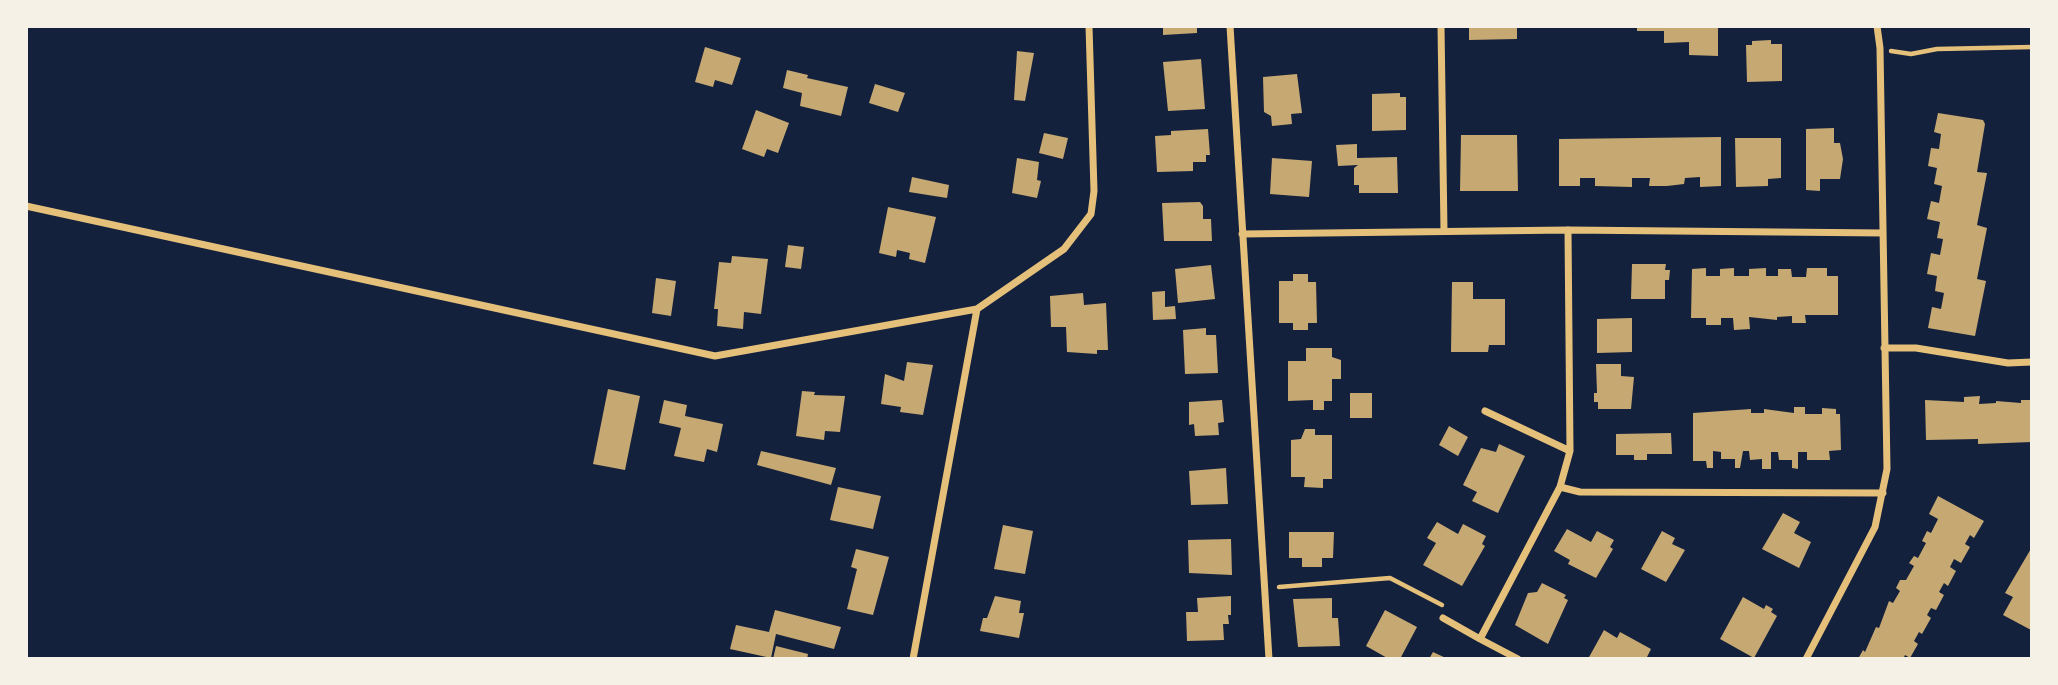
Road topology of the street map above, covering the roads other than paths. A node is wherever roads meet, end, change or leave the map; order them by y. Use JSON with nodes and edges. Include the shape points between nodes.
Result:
{"nodes":[{"id":1,"x":1089,"y":26,"type":"edge"},
{"id":2,"x":1230,"y":26,"type":"edge"},
{"id":3,"x":1441,"y":26,"type":"edge"},
{"id":4,"x":1877,"y":26,"type":"edge"},
{"id":5,"x":26,"y":206,"type":"edge"},
{"id":6,"x":1567,"y":230,"type":"junction"},
{"id":7,"x":1444,"y":231,"type":"junction"},
{"id":8,"x":1883,"y":233,"type":"junction"},
{"id":9,"x":1242,"y":234,"type":"junction"},
{"id":10,"x":977,"y":309,"type":"junction"},
{"id":11,"x":1884,"y":348,"type":"junction"},
{"id":12,"x":2032,"y":362,"type":"edge"},
{"id":13,"x":1485,"y":411,"type":"dead end"},
{"id":14,"x":1570,"y":451,"type":"junction"},
{"id":15,"x":1560,"y":487,"type":"junction"},
{"id":16,"x":1883,"y":493,"type":"junction"},
{"id":17,"x":1443,"y":618,"type":"dead end"},
{"id":18,"x":1480,"y":639,"type":"junction"},
{"id":19,"x":913,"y":659,"type":"edge"},
{"id":20,"x":1269,"y":659,"type":"edge"},
{"id":21,"x":1518,"y":659,"type":"edge"},
{"id":22,"x":1807,"y":659,"type":"edge"}],
"edges":[{"from":1,"to":10,"type":"street","via":[[1091,214],[1064,249]]},
{"from":2,"to":9,"type":"street"},
{"from":3,"to":7,"type":"street"},
{"from":4,"to":8,"type":"street"},
{"from":5,"to":10,"type":"street","via":[[715,356]]},
{"from":6,"to":7,"type":"street"},
{"from":6,"to":8,"type":"street"},
{"from":6,"to":14,"type":"street"},
{"from":7,"to":9,"type":"street"},
{"from":8,"to":11,"type":"street"},
{"from":9,"to":20,"type":"street"},
{"from":10,"to":19,"type":"street"},
{"from":11,"to":12,"type":"street"},
{"from":11,"to":16,"type":"street","via":[[1887,469]]},
{"from":13,"to":14,"type":"street"},
{"from":14,"to":15,"type":"street"},
{"from":15,"to":16,"type":"street","via":[[1580,492]]},
{"from":15,"to":18,"type":"street"},
{"from":16,"to":22,"type":"street","via":[[1875,527]]},
{"from":17,"to":18,"type":"street"},
{"from":18,"to":21,"type":"street"}]}
